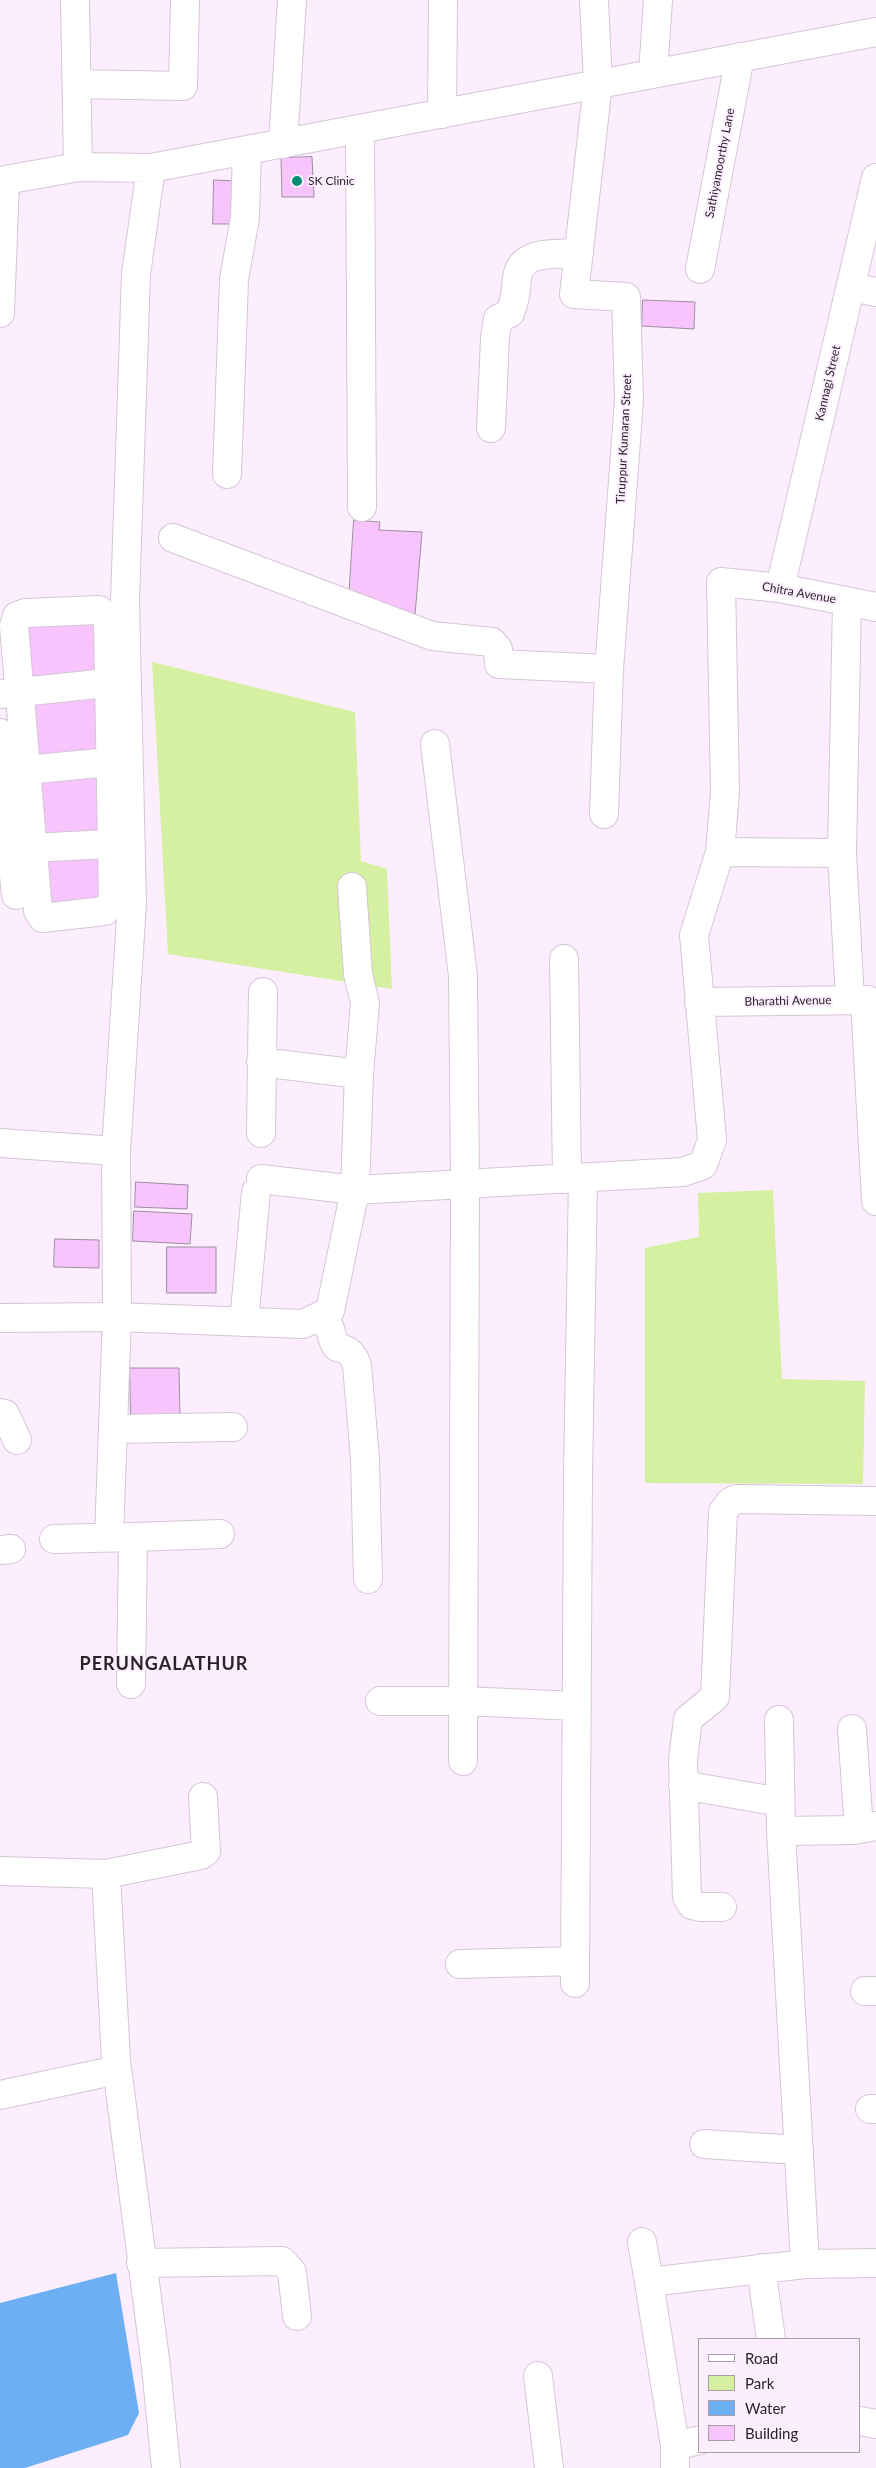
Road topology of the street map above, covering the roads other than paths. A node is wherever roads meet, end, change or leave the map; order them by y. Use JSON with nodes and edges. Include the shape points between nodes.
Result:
{"nodes":[{"id":1,"x":75,"y":0,"type":"edge"},
{"id":2,"x":185,"y":0,"type":"edge"},
{"id":3,"x":292,"y":0,"type":"edge"},
{"id":4,"x":443,"y":0,"type":"edge"},
{"id":5,"x":594,"y":0,"type":"edge"},
{"id":6,"x":658,"y":0,"type":"edge"},
{"id":7,"x":876,"y":32,"type":"edge"},
{"id":8,"x":740,"y":57,"type":"junction"},
{"id":9,"x":653,"y":74,"type":"junction"},
{"id":10,"x":77,"y":84,"type":"junction"},
{"id":11,"x":598,"y":84,"type":"junction"},
{"id":12,"x":442,"y":114,"type":"junction"},
{"id":13,"x":360,"y":129,"type":"junction"},
{"id":14,"x":283,"y":144,"type":"junction"},
{"id":15,"x":247,"y":150,"type":"junction"},
{"id":16,"x":78,"y":167,"type":"junction"},
{"id":17,"x":151,"y":168,"type":"junction"},
{"id":18,"x":876,"y":178,"type":"edge"},
{"id":19,"x":2,"y":181,"type":"edge"},
{"id":20,"x":579,"y":253,"type":"junction"},
{"id":21,"x":700,"y":269,"type":"dead end"},
{"id":22,"x":863,"y":290,"type":"edge"},
{"id":23,"x":0,"y":313,"type":"edge"},
{"id":24,"x":492,"y":428,"type":"dead end"},
{"id":25,"x":227,"y":474,"type":"dead end"},
{"id":26,"x":362,"y":507,"type":"dead end"},
{"id":27,"x":173,"y":538,"type":"dead end"},
{"id":28,"x":780,"y":588,"type":"junction"},
{"id":29,"x":846,"y":602,"type":"junction"},
{"id":30,"x":876,"y":607,"type":"edge"},
{"id":31,"x":609,"y":669,"type":"junction"},
{"id":32,"x":118,"y":682,"type":"junction"},
{"id":33,"x":10,"y":692,"type":"edge"},
{"id":34,"x":0,"y":732,"type":"edge"},
{"id":35,"x":435,"y":744,"type":"dead end"},
{"id":36,"x":110,"y":762,"type":"junction"},
{"id":37,"x":26,"y":770,"type":"junction"},
{"id":38,"x":604,"y":814,"type":"dead end"},
{"id":39,"x":121,"y":843,"type":"junction"},
{"id":40,"x":32,"y":848,"type":"junction"},
{"id":41,"x":720,"y":852,"type":"junction"},
{"id":42,"x":842,"y":853,"type":"junction"},
{"id":43,"x":352,"y":887,"type":"dead end"},
{"id":44,"x":16,"y":894,"type":"dead end"},
{"id":45,"x":564,"y":959,"type":"dead end"},
{"id":46,"x":263,"y":992,"type":"dead end"},
{"id":47,"x":864,"y":1000,"type":"edge"},
{"id":48,"x":700,"y":1002,"type":"junction"},
{"id":49,"x":261,"y":1062,"type":"junction"},
{"id":50,"x":359,"y":1074,"type":"junction"},
{"id":51,"x":262,"y":1133,"type":"dead end"},
{"id":52,"x":873,"y":1133,"type":"edge"},
{"id":53,"x":0,"y":1143,"type":"edge"},
{"id":54,"x":116,"y":1151,"type":"junction"},
{"id":55,"x":575,"y":1178,"type":"junction"},
{"id":56,"x":465,"y":1184,"type":"junction"},
{"id":57,"x":355,"y":1190,"type":"junction"},
{"id":58,"x":876,"y":1201,"type":"edge"},
{"id":59,"x":117,"y":1317,"type":"junction"},
{"id":60,"x":0,"y":1318,"type":"edge"},
{"id":61,"x":315,"y":1318,"type":"junction"},
{"id":62,"x":244,"y":1322,"type":"junction"},
{"id":63,"x":0,"y":1413,"type":"edge"},
{"id":64,"x":233,"y":1427,"type":"dead end"},
{"id":65,"x":113,"y":1429,"type":"junction"},
{"id":66,"x":17,"y":1440,"type":"dead end"},
{"id":67,"x":876,"y":1501,"type":"edge"},
{"id":68,"x":220,"y":1534,"type":"dead end"},
{"id":69,"x":121,"y":1537,"type":"junction"},
{"id":70,"x":54,"y":1539,"type":"dead end"},
{"id":71,"x":368,"y":1578,"type":"dead end"},
{"id":72,"x":131,"y":1684,"type":"dead end"},
{"id":73,"x":380,"y":1701,"type":"dead end"},
{"id":74,"x":463,"y":1701,"type":"junction"},
{"id":75,"x":577,"y":1706,"type":"junction"},
{"id":76,"x":778,"y":1720,"type":"dead end"},
{"id":77,"x":852,"y":1729,"type":"dead end"},
{"id":78,"x":463,"y":1761,"type":"dead end"},
{"id":79,"x":683,"y":1785,"type":"junction"},
{"id":80,"x":203,"y":1797,"type":"dead end"},
{"id":81,"x":780,"y":1802,"type":"junction"},
{"id":82,"x":868,"y":1828,"type":"edge"},
{"id":83,"x":781,"y":1831,"type":"junction"},
{"id":84,"x":0,"y":1871,"type":"edge"},
{"id":85,"x":106,"y":1874,"type":"junction"},
{"id":86,"x":722,"y":1907,"type":"dead end"},
{"id":87,"x":460,"y":1964,"type":"dead end"},
{"id":88,"x":117,"y":2070,"type":"junction"},
{"id":89,"x":0,"y":2095,"type":"edge"},
{"id":90,"x":704,"y":2144,"type":"dead end"},
{"id":91,"x":799,"y":2150,"type":"junction"},
{"id":92,"x":642,"y":2242,"type":"dead end"},
{"id":93,"x":141,"y":2263,"type":"junction"},
{"id":94,"x":876,"y":2263,"type":"edge"},
{"id":95,"x":805,"y":2264,"type":"junction"},
{"id":96,"x":761,"y":2268,"type":"junction"},
{"id":97,"x":649,"y":2282,"type":"junction"},
{"id":98,"x":296,"y":2316,"type":"dead end"},
{"id":99,"x":771,"y":2338,"type":"edge"},
{"id":100,"x":538,"y":2376,"type":"dead end"},
{"id":101,"x":861,"y":2421,"type":"edge"},
{"id":102,"x":876,"y":2424,"type":"edge"},
{"id":103,"x":683,"y":2451,"type":"edge"},
{"id":104,"x":166,"y":2468,"type":"edge"},
{"id":105,"x":549,"y":2468,"type":"edge"}],
"edges":[{"from":1,"to":10,"type":"street"},
{"from":2,"to":10,"type":"street","via":[[183,86]]},
{"from":3,"to":14,"type":"street"},
{"from":4,"to":12,"type":"street"},
{"from":5,"to":11,"type":"street","name":"Tiruppur Kumaran Street"},
{"from":6,"to":9,"type":"street"},
{"from":7,"to":8,"type":"street"},
{"from":8,"to":9,"type":"street"},
{"from":8,"to":21,"type":"street","name":"Sathiyamoorthy Lane"},
{"from":9,"to":11,"type":"street"},
{"from":10,"to":16,"type":"street"},
{"from":11,"to":12,"type":"street"},
{"from":11,"to":20,"type":"street","name":"Tiruppur Kumaran Street"},
{"from":12,"to":13,"type":"street"},
{"from":13,"to":14,"type":"street"},
{"from":13,"to":26,"type":"street"},
{"from":14,"to":15,"type":"street"},
{"from":15,"to":17,"type":"street"},
{"from":15,"to":25,"type":"street","via":[[245,218],[234,279]]},
{"from":16,"to":17,"type":"street"},
{"from":16,"to":19,"type":"street"},
{"from":17,"to":32,"type":"street","via":[[136,274],[125,601]]},
{"from":18,"to":22,"type":"street","name":"Kannagi Street"},
{"from":19,"to":23,"type":"street"},
{"from":20,"to":24,"type":"street","via":[[529,258],[522,264],[510,313],[498,319]]},
{"from":20,"to":31,"type":"street","name":"Tiruppur Kumaran Street","via":[[574,294],[626,297],[629,400]]},
{"from":22,"to":28,"type":"street","name":"Kannagi Street"},
{"from":27,"to":31,"type":"street","via":[[432,636],[492,642],[498,649],[499,664]]},
{"from":28,"to":29,"type":"street","name":"Chitra Avenue"},
{"from":28,"to":41,"type":"street","name":"Chitra Avenue","via":[[721,582],[725,792]]},
{"from":29,"to":30,"type":"street","name":"Chitra Avenue"},
{"from":29,"to":42,"type":"street"},
{"from":31,"to":38,"type":"street","name":"Tiruppur Kumaran Street"},
{"from":32,"to":33,"type":"street"},
{"from":32,"to":33,"type":"street","via":[[103,611],[25,612],[17,616],[14,626]]},
{"from":32,"to":36,"type":"street"},
{"from":32,"to":39,"type":"street"},
{"from":33,"to":37,"type":"street"},
{"from":34,"to":44,"type":"street"},
{"from":35,"to":56,"type":"street","via":[[462,976]]},
{"from":36,"to":37,"type":"street"},
{"from":36,"to":39,"type":"street"},
{"from":37,"to":40,"type":"street"},
{"from":39,"to":40,"type":"street"},
{"from":39,"to":40,"type":"street","via":[[109,908],[47,918],[38,911]]},
{"from":39,"to":54,"type":"street","via":[[132,903]]},
{"from":41,"to":42,"type":"street"},
{"from":41,"to":48,"type":"street","via":[[694,935]]},
{"from":42,"to":47,"type":"street"},
{"from":43,"to":50,"type":"street","via":[[358,974],[365,1003]]},
{"from":45,"to":55,"type":"street"},
{"from":46,"to":49,"type":"street"},
{"from":47,"to":48,"type":"street","name":"Bharathi Avenue"},
{"from":47,"to":52,"type":"street"},
{"from":48,"to":55,"type":"street","via":[[712,1140],[703,1165],[683,1172]]},
{"from":49,"to":50,"type":"street"},
{"from":49,"to":51,"type":"street"},
{"from":50,"to":57,"type":"street"},
{"from":52,"to":58,"type":"street"},
{"from":53,"to":54,"type":"street"},
{"from":54,"to":59,"type":"street"},
{"from":55,"to":56,"type":"street"},
{"from":55,"to":75,"type":"street"},
{"from":56,"to":57,"type":"street"},
{"from":56,"to":74,"type":"street"},
{"from":57,"to":61,"type":"street","via":[[330,1311]]},
{"from":57,"to":62,"type":"street","via":[[258,1186]]},
{"from":59,"to":60,"type":"street"},
{"from":59,"to":62,"type":"street"},
{"from":59,"to":65,"type":"street"},
{"from":61,"to":62,"type":"street","via":[[303,1324]]},
{"from":61,"to":71,"type":"street","via":[[327,1323],[332,1329],[332,1341],[354,1356],[357,1365],[365,1459]]},
{"from":63,"to":66,"type":"street","via":[[5,1414]]},
{"from":64,"to":65,"type":"street"},
{"from":65,"to":69,"type":"street"},
{"from":67,"to":79,"type":"street","via":[[745,1498],[729,1503],[724,1512],[715,1697],[688,1719],[684,1736]]},
{"from":68,"to":69,"type":"street"},
{"from":69,"to":70,"type":"street"},
{"from":69,"to":72,"type":"street"},
{"from":73,"to":74,"type":"street"},
{"from":74,"to":75,"type":"street"},
{"from":74,"to":78,"type":"street"},
{"from":75,"to":87,"type":"street","via":[[575,1972]]},
{"from":76,"to":81,"type":"street"},
{"from":77,"to":82,"type":"street"},
{"from":79,"to":81,"type":"street"},
{"from":79,"to":86,"type":"street","via":[[688,1897],[692,1905]]},
{"from":80,"to":85,"type":"street","via":[[207,1842],[206,1851],[201,1855]]},
{"from":81,"to":83,"type":"street"},
{"from":82,"to":83,"type":"street"},
{"from":83,"to":91,"type":"street"},
{"from":84,"to":85,"type":"street"},
{"from":85,"to":88,"type":"street"},
{"from":88,"to":89,"type":"street"},
{"from":88,"to":93,"type":"street"},
{"from":90,"to":91,"type":"street"},
{"from":91,"to":95,"type":"street"},
{"from":92,"to":97,"type":"street"},
{"from":93,"to":98,"type":"street","via":[[282,2261],[292,2272]]},
{"from":93,"to":104,"type":"street"},
{"from":94,"to":95,"type":"street"},
{"from":95,"to":96,"type":"street"},
{"from":96,"to":97,"type":"street"},
{"from":96,"to":99,"type":"street"},
{"from":97,"to":103,"type":"street"},
{"from":100,"to":105,"type":"street"},
{"from":101,"to":102,"type":"street"}]}
